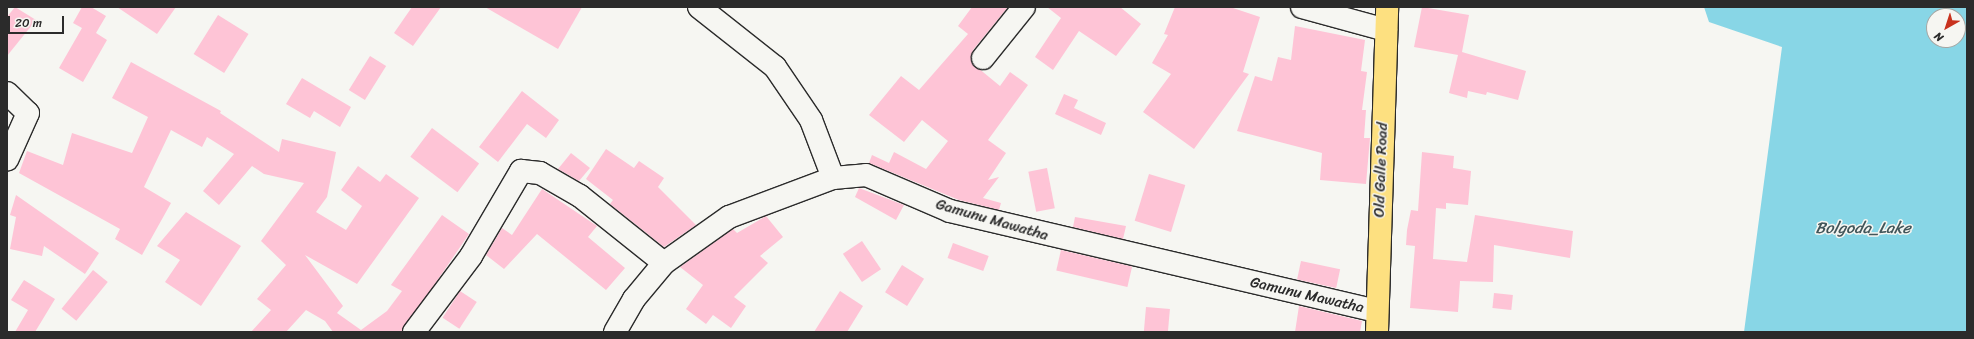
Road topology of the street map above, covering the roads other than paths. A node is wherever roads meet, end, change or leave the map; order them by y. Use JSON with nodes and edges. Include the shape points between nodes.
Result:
{"nodes":[{"id":1,"x":699,"y":7,"type":"edge"},
{"id":2,"x":1024,"y":7,"type":"edge"},
{"id":3,"x":1302,"y":7,"type":"edge"},
{"id":4,"x":1387,"y":7,"type":"edge"},
{"id":5,"x":1386,"y":30,"type":"junction"},
{"id":6,"x":983,"y":58,"type":"dead end"},
{"id":7,"x":7,"y":93,"type":"edge"},
{"id":8,"x":7,"y":160,"type":"edge"},
{"id":9,"x":833,"y":178,"type":"junction"},
{"id":10,"x":664,"y":263,"type":"junction"},
{"id":11,"x":1376,"y":321,"type":"edge"},
{"id":12,"x":414,"y":332,"type":"edge"},
{"id":13,"x":615,"y":332,"type":"edge"}],
"edges":[{"from":1,"to":9,"type":"street","via":[[775,68],[811,120]]},
{"from":2,"to":6,"type":"street"},
{"from":3,"to":5,"type":"street"},
{"from":4,"to":5,"type":"highway","name":"Old Galle Road"},
{"from":5,"to":11,"type":"highway","name":"Old Galle Road"},
{"from":7,"to":8,"type":"street","via":[[28,113]]},
{"from":9,"to":10,"type":"street","name":"Gamunu Mawatha","via":[[729,217]]},
{"from":9,"to":11,"type":"street","name":"Gamunu Mawatha","via":[[866,175],[950,211]]},
{"from":10,"to":12,"type":"street","via":[[580,196],[540,173],[521,171],[471,256]]},
{"from":10,"to":13,"type":"street","name":"Gamunu Mawatha","via":[[634,299]]}]}
